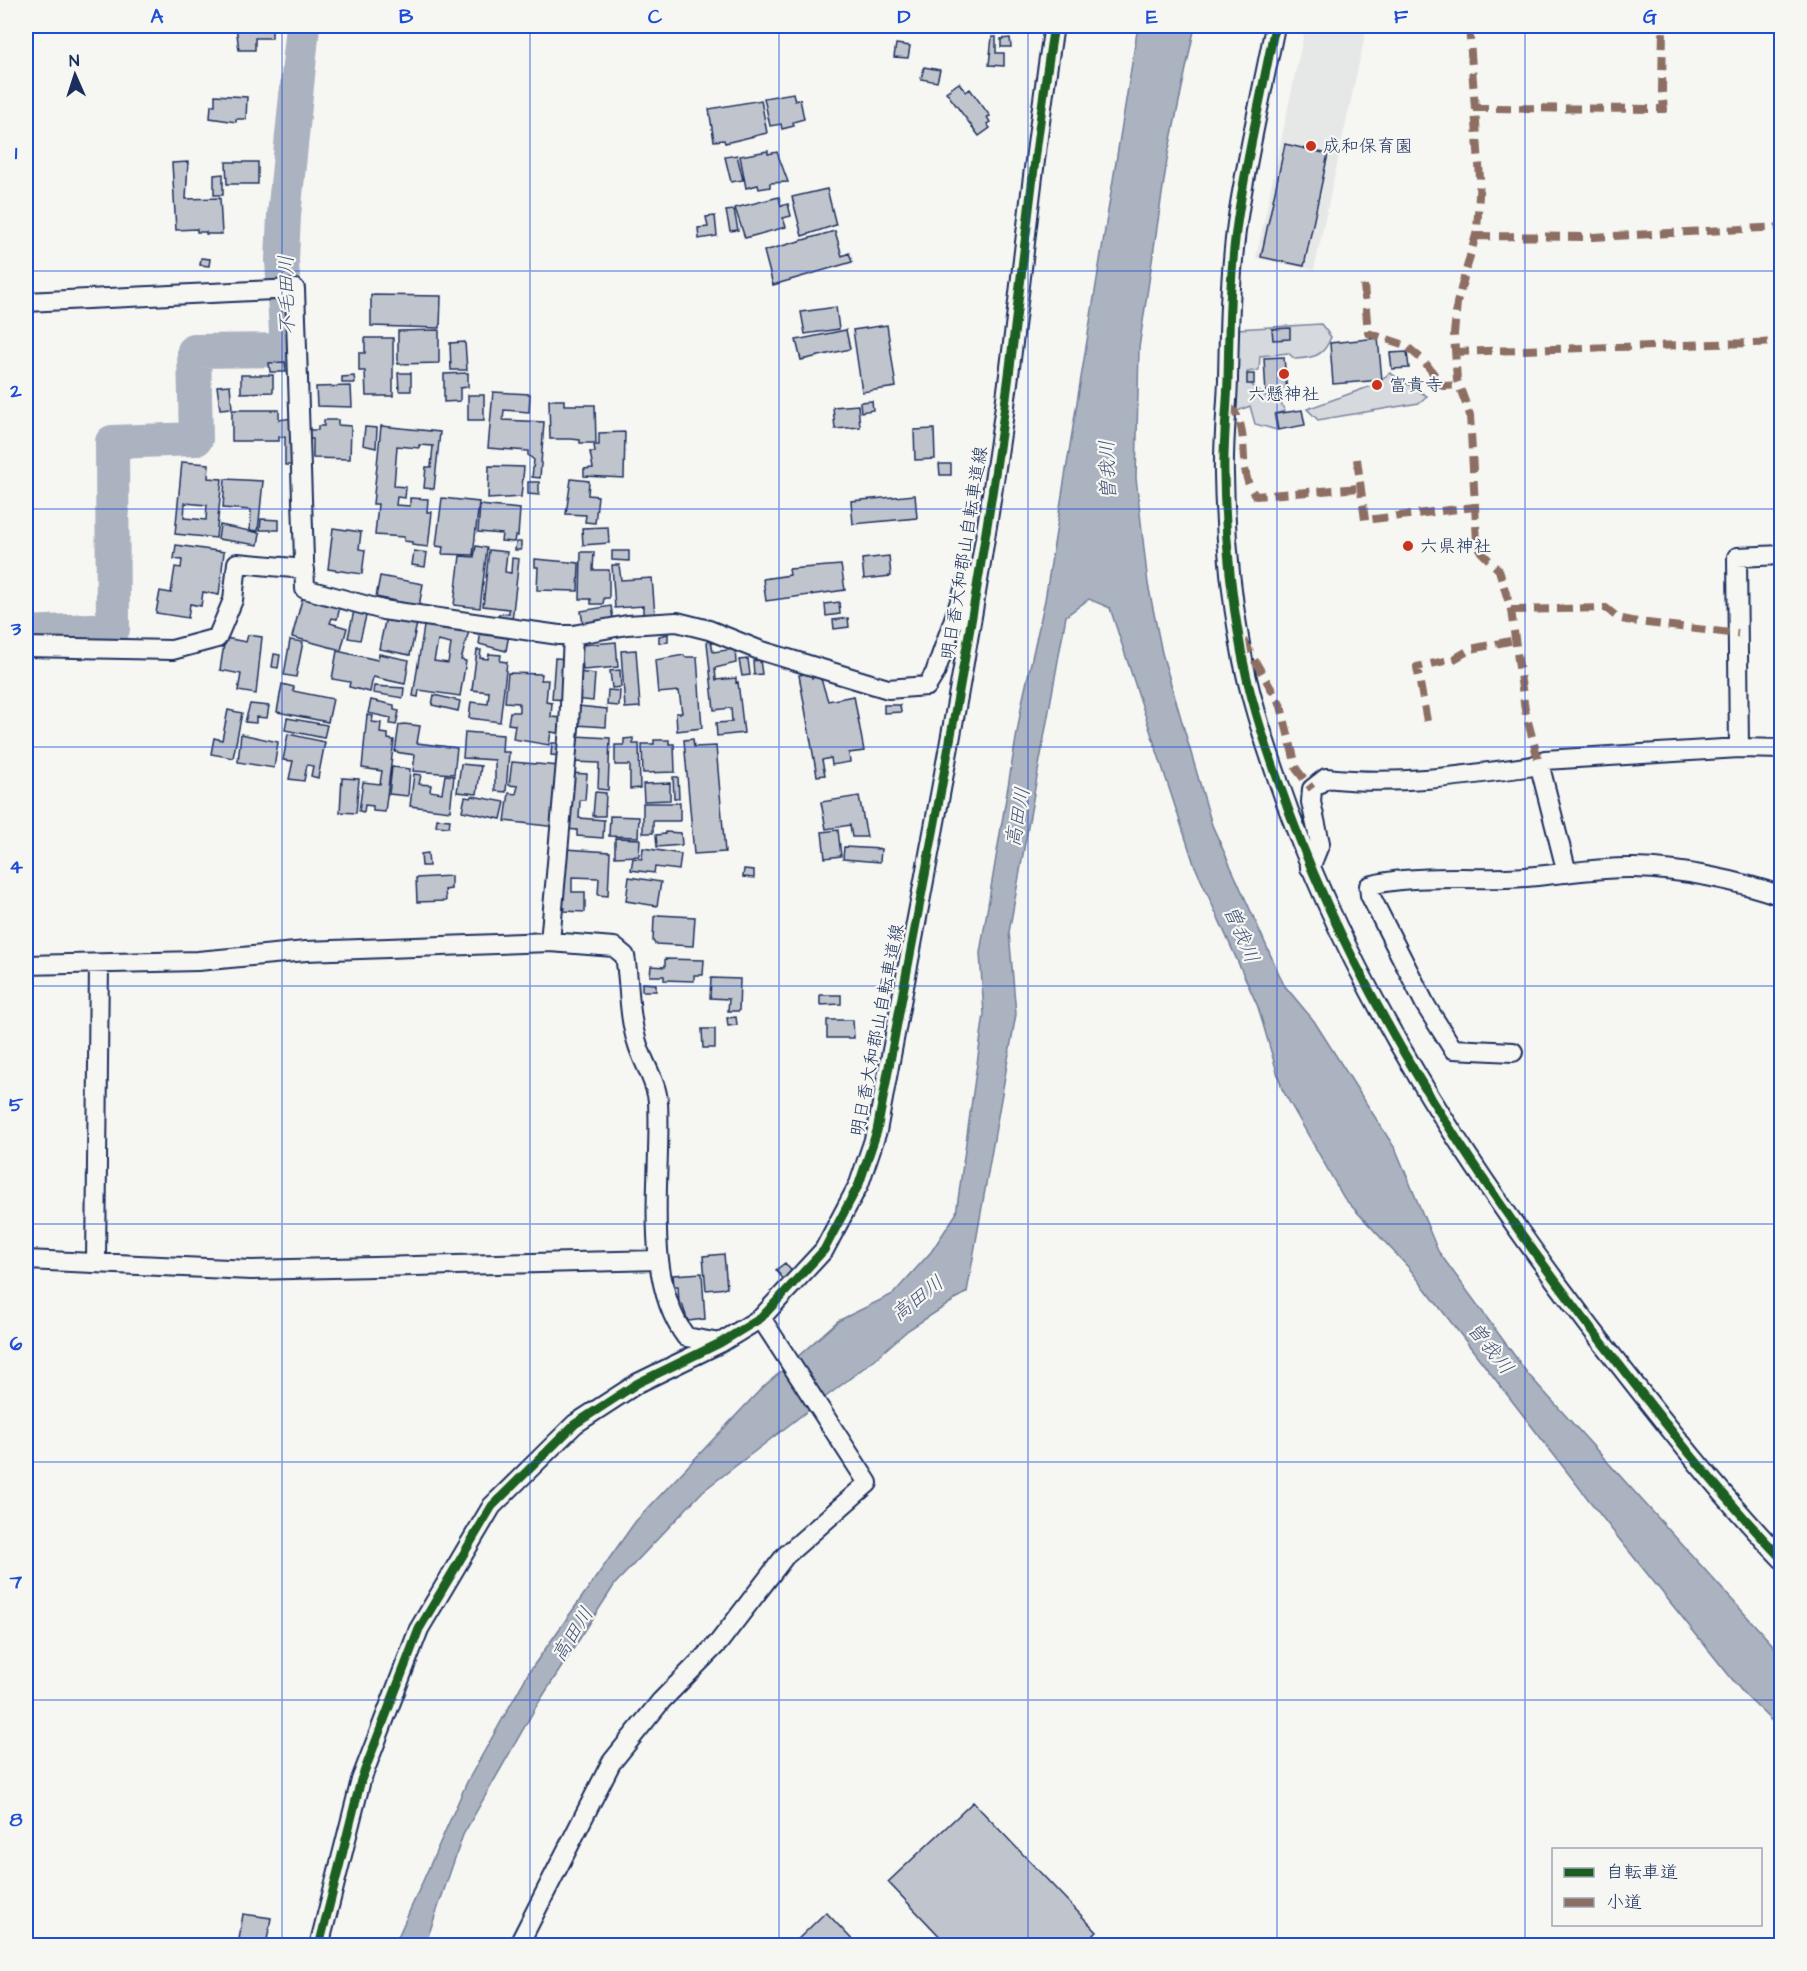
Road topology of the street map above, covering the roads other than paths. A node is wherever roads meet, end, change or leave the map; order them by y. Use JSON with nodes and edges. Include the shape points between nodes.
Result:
{"nodes":[{"id":1,"x":1054,"y":26,"type":"edge"},
{"id":2,"x":1275,"y":26,"type":"edge"},
{"id":3,"x":26,"y":302,"type":"edge"},
{"id":4,"x":982,"y":546,"type":"junction"},
{"id":5,"x":1782,"y":555,"type":"edge"},
{"id":6,"x":305,"y":570,"type":"junction"},
{"id":7,"x":573,"y":635,"type":"junction"},
{"id":8,"x":26,"y":646,"type":"edge"},
{"id":9,"x":1739,"y":748,"type":"junction"},
{"id":10,"x":1782,"y":749,"type":"edge"},
{"id":11,"x":1539,"y":763,"type":"junction"},
{"id":12,"x":1310,"y":868,"type":"junction"},
{"id":13,"x":1567,"y":873,"type":"junction"},
{"id":14,"x":1782,"y":896,"type":"edge"},
{"id":15,"x":550,"y":942,"type":"junction"},
{"id":16,"x":99,"y":964,"type":"junction"},
{"id":17,"x":26,"y":965,"type":"edge"},
{"id":18,"x":1513,"y":1052,"type":"dead end"},
{"id":19,"x":26,"y":1260,"type":"edge"},
{"id":20,"x":659,"y":1260,"type":"junction"},
{"id":21,"x":96,"y":1262,"type":"junction"},
{"id":22,"x":764,"y":1323,"type":"junction"},
{"id":23,"x":720,"y":1343,"type":"junction"},
{"id":24,"x":1782,"y":1559,"type":"edge"},
{"id":25,"x":319,"y":1946,"type":"edge"},
{"id":26,"x":518,"y":1946,"type":"edge"}],
"edges":[{"from":1,"to":4,"type":"street","name":"明日香大和郡山自転車道線","via":[[1038,123],[1002,427]]},
{"from":2,"to":12,"type":"street","via":[[1239,212],[1230,290],[1224,470],[1228,556],[1240,645],[1255,714]]},
{"from":3,"to":6,"type":"street","via":[[295,289]]},
{"from":4,"to":7,"type":"street","via":[[927,686],[888,689],[676,622],[627,625]]},
{"from":4,"to":22,"type":"street","name":"明日香大和郡山自転車道線","via":[[877,1131],[859,1184],[824,1250]]},
{"from":5,"to":9,"type":"street","via":[[1737,557]]},
{"from":6,"to":7,"type":"street","via":[[305,589],[383,610]]},
{"from":6,"to":8,"type":"street","via":[[237,563],[233,600],[217,638],[172,650]]},
{"from":7,"to":15,"type":"street"},
{"from":9,"to":10,"type":"street"},
{"from":9,"to":11,"type":"street"},
{"from":11,"to":12,"type":"street","via":[[1432,780],[1362,782],[1326,778],[1312,789],[1320,843]]},
{"from":11,"to":13,"type":"street"},
{"from":12,"to":24,"type":"street","via":[[1375,1002],[1435,1107],[1512,1224],[1672,1433]]},
{"from":13,"to":14,"type":"street","via":[[1634,867],[1709,878]]},
{"from":13,"to":18,"type":"street","via":[[1369,886],[1421,996],[1453,1049]]},
{"from":15,"to":16,"type":"street"},
{"from":15,"to":20,"type":"street","via":[[614,947],[625,956],[636,1040],[658,1099]]},
{"from":16,"to":17,"type":"street"},
{"from":16,"to":21,"type":"street"},
{"from":19,"to":21,"type":"street"},
{"from":20,"to":21,"type":"street","via":[[251,1270]]},
{"from":20,"to":23,"type":"street","via":[[663,1292],[674,1322],[686,1337]]},
{"from":22,"to":23,"type":"street","name":"明日香大和郡山自転車道線"},
{"from":22,"to":26,"type":"street","via":[[868,1483],[784,1556],[719,1642],[661,1701],[611,1763]]},
{"from":23,"to":25,"type":"street","name":"明日香大和郡山自転車道線","via":[[638,1383],[575,1424],[492,1506],[419,1629],[361,1780]]}]}
